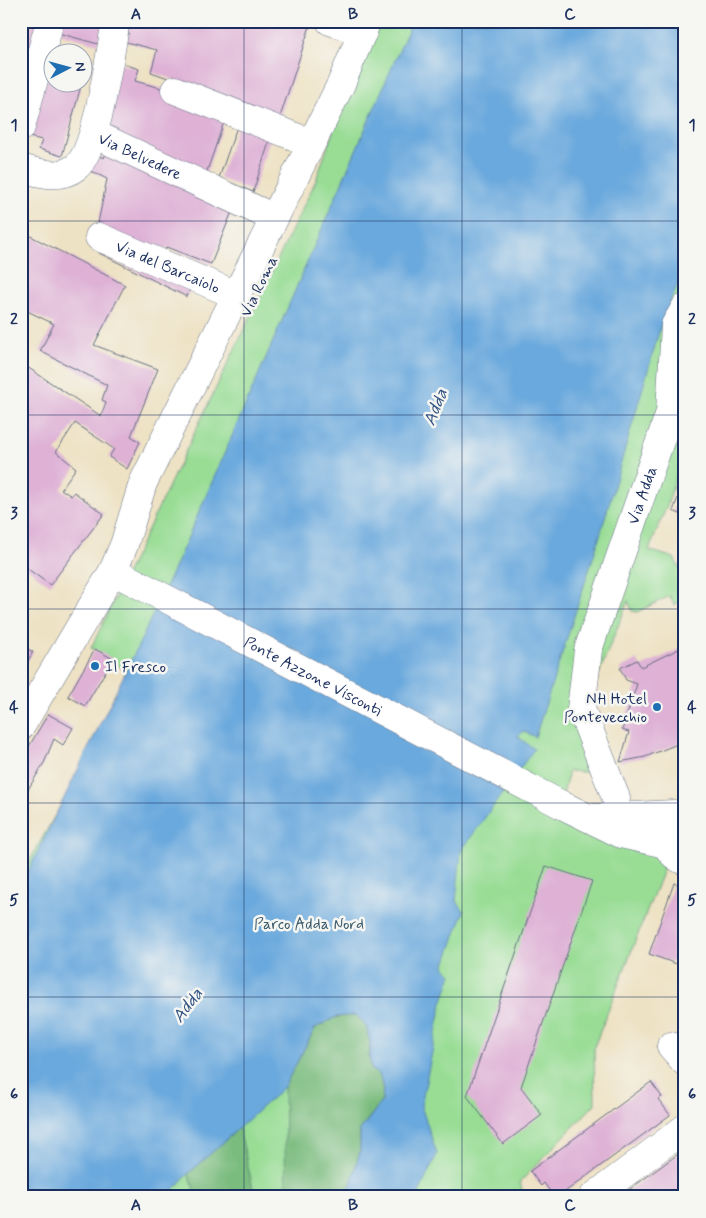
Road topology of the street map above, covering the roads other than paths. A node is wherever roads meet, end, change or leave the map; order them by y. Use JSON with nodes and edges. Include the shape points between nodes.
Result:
{"nodes":[{"id":1,"x":50,"y":21,"type":"edge"},
{"id":2,"x":116,"y":21,"type":"edge"},
{"id":3,"x":330,"y":21,"type":"edge"},
{"id":4,"x":370,"y":25,"type":"edge"},
{"id":5,"x":175,"y":90,"type":"dead end"},
{"id":6,"x":21,"y":127,"type":"edge"},
{"id":7,"x":94,"y":134,"type":"junction"},
{"id":8,"x":311,"y":143,"type":"junction"},
{"id":9,"x":21,"y":168,"type":"edge"},
{"id":10,"x":274,"y":218,"type":"junction"},
{"id":11,"x":99,"y":237,"type":"dead end"},
{"id":12,"x":236,"y":295,"type":"junction"},
{"id":13,"x":685,"y":308,"type":"edge"},
{"id":14,"x":124,"y":545,"type":"junction"},
{"id":15,"x":113,"y":571,"type":"junction"},
{"id":16,"x":21,"y":726,"type":"edge"},
{"id":17,"x":616,"y":798,"type":"dead end"},
{"id":18,"x":681,"y":809,"type":"edge"},
{"id":19,"x":591,"y":818,"type":"junction"},
{"id":20,"x":675,"y":852,"type":"edge"},
{"id":21,"x":685,"y":1128,"type":"edge"},
{"id":22,"x":593,"y":1197,"type":"edge"}],
"edges":[{"from":1,"to":6,"type":"street"},
{"from":2,"to":7,"type":"street"},
{"from":3,"to":4,"type":"street"},
{"from":4,"to":8,"type":"street","name":"Via Roma"},
{"from":4,"to":14,"type":"street","name":"Via Roma","via":[[350,96],[158,492]]},
{"from":5,"to":8,"type":"street"},
{"from":7,"to":9,"type":"street","name":"Via Belvedere","via":[[77,167],[66,173],[40,174]]},
{"from":7,"to":10,"type":"street","name":"Via Belvedere"},
{"from":8,"to":10,"type":"street","name":"Via Roma"},
{"from":10,"to":12,"type":"street","name":"Via Roma"},
{"from":11,"to":12,"type":"street","name":"Via del Barcaiolo"},
{"from":12,"to":14,"type":"street","name":"Via Roma","via":[[143,483]]},
{"from":13,"to":17,"type":"street","name":"Via Adda","via":[[675,325],[670,412],[588,650],[583,680],[581,709]]},
{"from":14,"to":15,"type":"street","name":"Via Roma"},
{"from":15,"to":16,"type":"street","name":"Via Roma"},
{"from":15,"to":19,"type":"street","name":"Ponte Azzone Visconti"},
{"from":18,"to":19,"type":"street"},
{"from":18,"to":20,"type":"street","via":[[665,828]]},
{"from":19,"to":20,"type":"street","name":"Ponte Azzone Visconti","via":[[621,834]]},
{"from":21,"to":22,"type":"street"}]}
